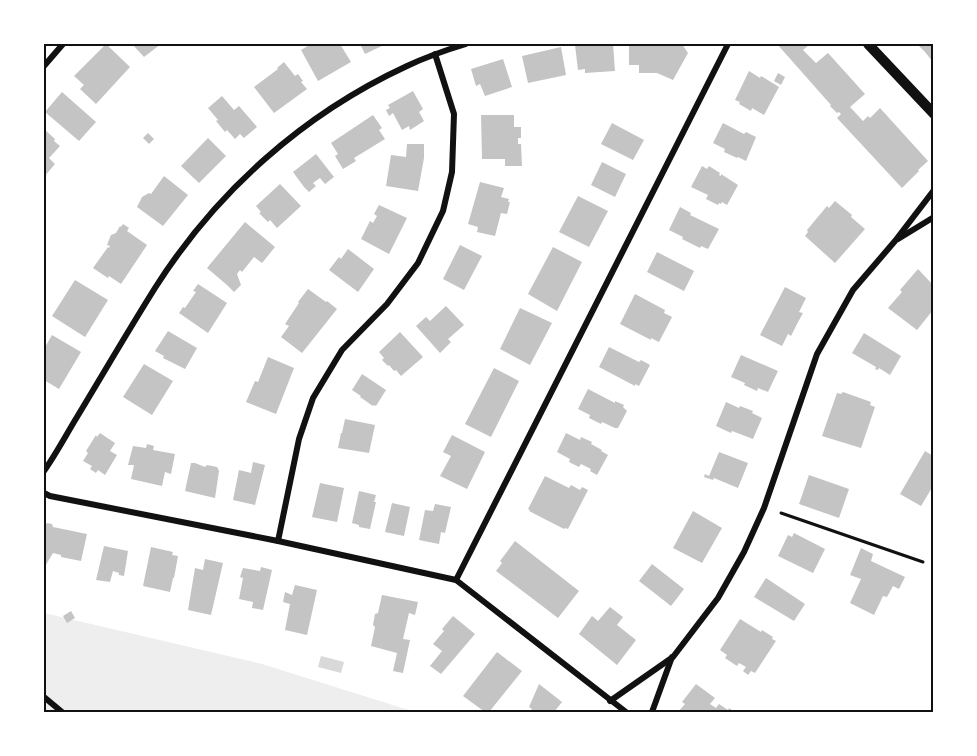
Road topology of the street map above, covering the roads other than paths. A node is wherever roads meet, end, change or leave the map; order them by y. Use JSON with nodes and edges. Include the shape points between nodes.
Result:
{"nodes":[{"id":1,"x":63,"y":44,"type":"edge"},
{"id":2,"x":466,"y":44,"type":"edge"},
{"id":3,"x":728,"y":44,"type":"edge"},
{"id":4,"x":868,"y":44,"type":"edge"},
{"id":5,"x":435,"y":54,"type":"junction"},
{"id":6,"x":44,"y":66,"type":"edge"},
{"id":7,"x":933,"y":114,"type":"edge"},
{"id":8,"x":933,"y":190,"type":"edge"},
{"id":9,"x":933,"y":217,"type":"edge"},
{"id":10,"x":895,"y":241,"type":"junction"},
{"id":11,"x":44,"y":471,"type":"edge"},
{"id":12,"x":44,"y":494,"type":"edge"},
{"id":13,"x":278,"y":541,"type":"junction"},
{"id":14,"x":456,"y":580,"type":"junction"},
{"id":15,"x":672,"y":657,"type":"junction"},
{"id":16,"x":44,"y":697,"type":"edge"},
{"id":17,"x":610,"y":701,"type":"junction"},
{"id":18,"x":62,"y":712,"type":"edge"},
{"id":19,"x":626,"y":712,"type":"edge"},
{"id":20,"x":652,"y":712,"type":"edge"}],
"edges":[{"from":1,"to":6,"type":"street"},
{"from":2,"to":5,"type":"street"},
{"from":3,"to":14,"type":"street"},
{"from":4,"to":7,"type":"street"},
{"from":5,"to":11,"type":"street","via":[[325,112],[264,159],[209,214],[155,287]]},
{"from":5,"to":13,"type":"street","via":[[454,114],[452,171],[443,210],[418,263],[387,304],[342,350],[313,398],[299,439]]},
{"from":8,"to":10,"type":"street"},
{"from":9,"to":10,"type":"street"},
{"from":10,"to":15,"type":"street","via":[[853,290],[817,354],[764,508],[744,552],[718,598]]},
{"from":12,"to":13,"type":"street"},
{"from":13,"to":14,"type":"street"},
{"from":14,"to":17,"type":"street"},
{"from":15,"to":17,"type":"street"},
{"from":15,"to":20,"type":"street"},
{"from":16,"to":18,"type":"street"},
{"from":17,"to":19,"type":"street"}]}
